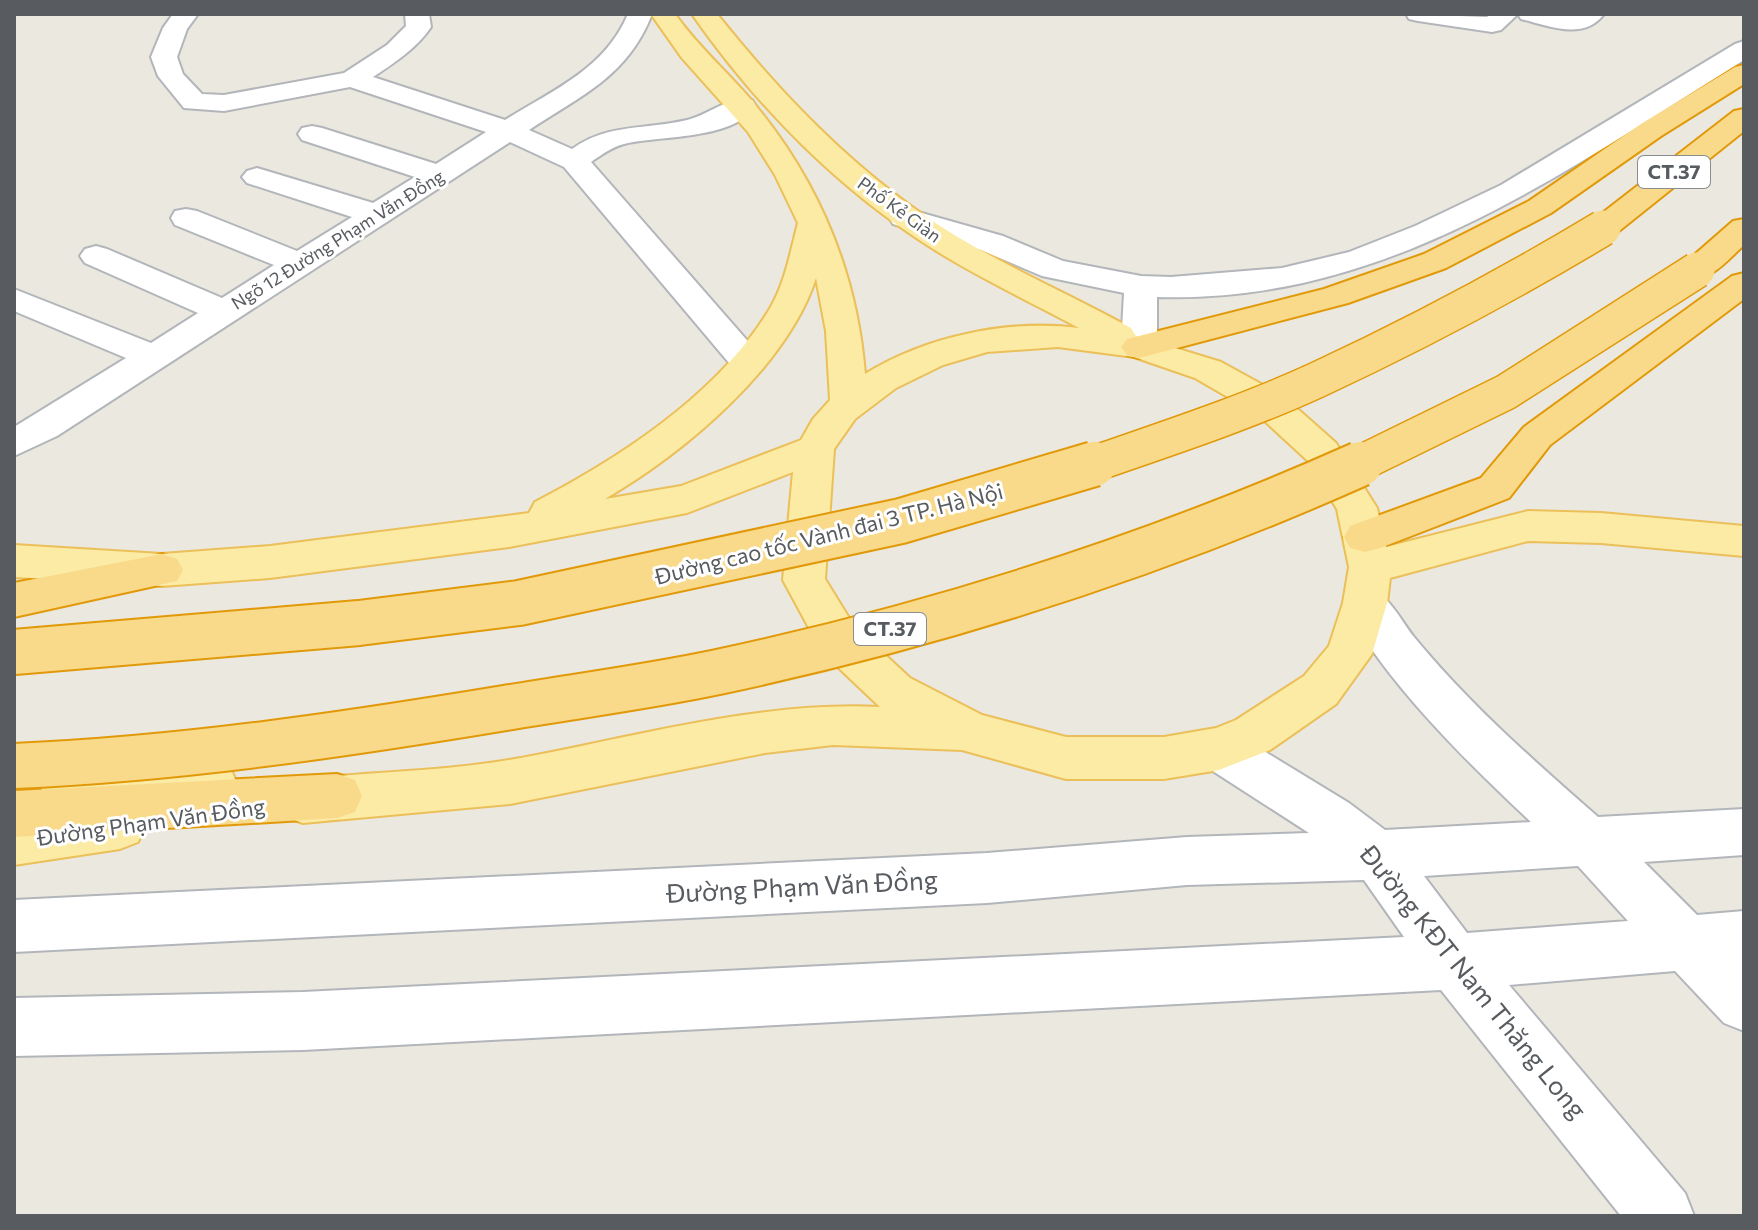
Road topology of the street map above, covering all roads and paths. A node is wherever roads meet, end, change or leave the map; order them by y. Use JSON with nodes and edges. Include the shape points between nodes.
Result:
{"nodes":[{"id":1,"x":186,"y":14,"type":"edge"},
{"id":2,"x":417,"y":14,"type":"edge"},
{"id":3,"x":640,"y":14,"type":"edge"},
{"id":4,"x":1418,"y":14,"type":"edge"},
{"id":5,"x":1506,"y":14,"type":"edge"},
{"id":6,"x":1530,"y":14,"type":"edge"},
{"id":7,"x":1592,"y":14,"type":"edge"},
{"id":8,"x":707,"y":17,"type":"edge"},
{"id":9,"x":668,"y":21,"type":"edge"},
{"id":10,"x":1744,"y":49,"type":"edge"},
{"id":11,"x":1744,"y":73,"type":"edge"},
{"id":12,"x":352,"y":79,"type":"junction"},
{"id":13,"x":742,"y":106,"type":"junction"},
{"id":14,"x":1744,"y":117,"type":"edge"},
{"id":15,"x":509,"y":131,"type":"junction"},
{"id":16,"x":312,"y":134,"type":"dead end"},
{"id":17,"x":574,"y":161,"type":"junction"},
{"id":18,"x":440,"y":175,"type":"junction"},
{"id":19,"x":257,"y":177,"type":"dead end"},
{"id":20,"x":378,"y":215,"type":"junction"},
{"id":21,"x":904,"y":217,"type":"junction"},
{"id":22,"x":186,"y":218,"type":"dead end"},
{"id":23,"x":813,"y":224,"type":"junction"},
{"id":24,"x":1744,"y":228,"type":"edge"},
{"id":25,"x":96,"y":256,"type":"dead end"},
{"id":26,"x":300,"y":264,"type":"junction"},
{"id":27,"x":1744,"y":283,"type":"edge"},
{"id":28,"x":1141,"y":286,"type":"junction"},
{"id":29,"x":14,"y":299,"type":"edge"},
{"id":30,"x":225,"y":312,"type":"junction"},
{"id":31,"x":1139,"y":347,"type":"junction"},
{"id":32,"x":154,"y":357,"type":"junction"},
{"id":33,"x":748,"y":362,"type":"junction"},
{"id":34,"x":849,"y":404,"type":"junction"},
{"id":35,"x":24,"y":428,"type":"edge"},
{"id":36,"x":815,"y":449,"type":"junction"},
{"id":37,"x":509,"y":532,"type":"junction"},
{"id":38,"x":1744,"y":541,"type":"edge"},
{"id":39,"x":14,"y":561,"type":"edge"},
{"id":40,"x":1367,"y":569,"type":"junction"},
{"id":41,"x":162,"y":570,"type":"junction"},
{"id":42,"x":14,"y":600,"type":"edge"},
{"id":43,"x":14,"y":616,"type":"edge"},
{"id":44,"x":14,"y":652,"type":"edge"},
{"id":45,"x":971,"y":733,"type":"junction"},
{"id":46,"x":1219,"y":749,"type":"junction"},
{"id":47,"x":14,"y":766,"type":"edge"},
{"id":48,"x":14,"y":778,"type":"edge"},
{"id":49,"x":337,"y":796,"type":"junction"},
{"id":50,"x":14,"y":814,"type":"edge"},
{"id":51,"x":1744,"y":832,"type":"edge"},
{"id":52,"x":14,"y":841,"type":"edge"},
{"id":53,"x":1589,"y":842,"type":"junction"},
{"id":54,"x":1377,"y":855,"type":"junction"},
{"id":55,"x":14,"y":926,"type":"edge"},
{"id":56,"x":1744,"y":938,"type":"edge"},
{"id":57,"x":1687,"y":943,"type":"junction"},
{"id":58,"x":1454,"y":962,"type":"junction"},
{"id":59,"x":1744,"y":1003,"type":"edge"},
{"id":60,"x":14,"y":1027,"type":"edge"},
{"id":61,"x":1662,"y":1216,"type":"edge"}],
"edges":[{"from":1,"to":12,"type":"street","via":[[164,57],[171,76],[194,102],[224,103]]},
{"from":2,"to":12,"type":"street","via":[[419,27],[396,50]]},
{"from":3,"to":15,"type":"street","name":"Ngõ 12 Đường Phạm Văn Đồng","via":[[630,39],[605,69]]},
{"from":4,"to":5,"type":"street","via":[[1492,25]]},
{"from":6,"to":7,"type":"street","via":[[1572,24]]},
{"from":8,"to":9,"type":"main road"},
{"from":8,"to":21,"type":"main road","name":"Phố Kẻ Giàn","via":[[806,130]]},
{"from":9,"to":13,"type":"main road"},
{"from":10,"to":28,"type":"street","via":[[1512,191],[1360,259],[1282,278]]},
{"from":11,"to":31,"type":"highway","via":[[1540,207],[1435,261],[1336,296]]},
{"from":12,"to":15,"type":"street"},
{"from":13,"to":17,"type":"street","via":[[707,124],[676,131],[618,134]]},
{"from":13,"to":23,"type":"main road","via":[[786,170]]},
{"from":14,"to":44,"type":"highway","name":"Đường cao tốc Vành đai 3 TP. Hà Nội","number":"CT.37","bridge":true,"via":[[1603,228],[1495,293],[1315,381],[1051,479],[901,521],[519,603],[359,623]]},
{"from":15,"to":17,"type":"street"},
{"from":15,"to":18,"type":"street","name":"Ngõ 12 Đường Phạm Văn Đồng"},
{"from":16,"to":18,"type":"street"},
{"from":17,"to":33,"type":"street"},
{"from":18,"to":20,"type":"street","name":"Ngõ 12 Đường Phạm Văn Đồng"},
{"from":19,"to":20,"type":"street"},
{"from":20,"to":26,"type":"street","name":"Ngõ 12 Đường Phạm Văn Đồng"},
{"from":21,"to":28,"type":"street","via":[[992,243],[1054,269]]},
{"from":21,"to":31,"type":"main road","name":"Phố Kẻ Giàn"},
{"from":22,"to":26,"type":"street"},
{"from":23,"to":33,"type":"main road","via":[[788,307]]},
{"from":23,"to":34,"type":"main road","via":[[840,308]]},
{"from":24,"to":47,"type":"highway","number":"CT.37","bridge":true,"via":[[1697,270],[1530,379],[1351,470],[1112,562],[937,617],[718,671],[376,730],[207,751]]},
{"from":25,"to":30,"type":"street"},
{"from":26,"to":30,"type":"street","name":"Ngõ 12 Đường Phạm Văn Đồng"},
{"from":27,"to":40,"type":"highway","via":[[1537,436],[1495,488]]},
{"from":28,"to":31,"type":"street"},
{"from":29,"to":32,"type":"street"},
{"from":30,"to":32,"type":"street","name":"Ngõ 12 Đường Phạm Văn Đồng"},
{"from":31,"to":34,"type":"main road","via":[[1058,336],[979,342],[907,365]]},
{"from":31,"to":40,"type":"main road","via":[[1208,370],[1270,405],[1322,452],[1357,508]]},
{"from":32,"to":35,"type":"street","name":"Ngõ 12 Đường Phạm Văn Đồng"},
{"from":33,"to":37,"type":"main road","via":[[699,415],[638,460],[582,496]]},
{"from":34,"to":36,"type":"main road","via":[[820,435]]},
{"from":36,"to":37,"type":"main road","via":[[687,499]]},
{"from":36,"to":45,"type":"main road","via":[[804,580],[838,639],[894,692]]},
{"from":37,"to":41,"type":"main road"},
{"from":38,"to":40,"type":"main road","via":[[1528,526]]},
{"from":39,"to":41,"type":"main road"},
{"from":40,"to":46,"type":"main road","via":[[1349,654],[1320,690],[1253,735]]},
{"from":40,"to":53,"type":"street","via":[[1399,651],[1494,756]]},
{"from":41,"to":42,"type":"highway"},
{"from":41,"to":43,"type":"main road"},
{"from":45,"to":46,"type":"main road","via":[[1066,758],[1164,758]]},
{"from":45,"to":49,"type":"main road","name":"Đường Phạm Văn Đồng","via":[[833,725],[765,732],[510,782]]},
{"from":46,"to":54,"type":"street","name":"Đường KĐT Nam Thăng Long","via":[[1331,819]]},
{"from":48,"to":49,"type":"main road","name":"Đường Phạm Văn Đồng"},
{"from":49,"to":50,"type":"highway"},
{"from":49,"to":52,"type":"main road","name":"Đường Phạm Văn Đồng"},
{"from":51,"to":53,"type":"street","name":"Đường Phạm Văn Đồng"},
{"from":53,"to":54,"type":"street","name":"Đường Phạm Văn Đồng"},
{"from":53,"to":57,"type":"street"},
{"from":54,"to":55,"type":"street","name":"Đường Phạm Văn Đồng"},
{"from":54,"to":58,"type":"street","name":"Đường KĐT Nam Thăng Long"},
{"from":56,"to":57,"type":"street"},
{"from":57,"to":58,"type":"street"},
{"from":57,"to":59,"type":"street"},
{"from":58,"to":60,"type":"street","via":[[303,1021]]},
{"from":58,"to":61,"type":"street","name":"Đường KĐT Nam Thăng Long"}]}
